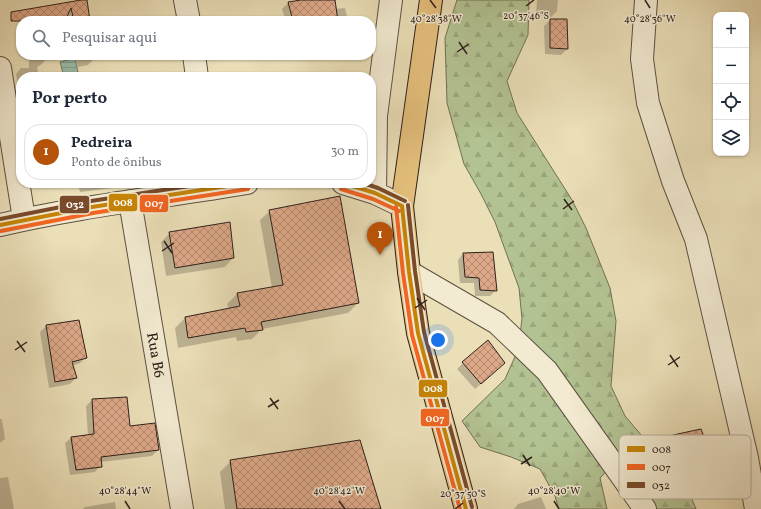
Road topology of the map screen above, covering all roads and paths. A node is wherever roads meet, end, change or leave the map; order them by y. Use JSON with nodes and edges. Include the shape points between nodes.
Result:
{"nodes":[{"id":1,"x":186,"y":0,"type":"edge"},
{"id":2,"x":391,"y":0,"type":"edge"},
{"id":3,"x":431,"y":0,"type":"edge"},
{"id":4,"x":646,"y":0,"type":"edge"},
{"id":5,"x":188,"y":16,"type":"edge"},
{"id":6,"x":195,"y":60,"type":"edge"},
{"id":7,"x":0,"y":68,"type":"edge"},
{"id":8,"x":196,"y":72,"type":"edge"},
{"id":9,"x":376,"y":116,"type":"edge"},
{"id":10,"x":16,"y":169,"type":"edge"},
{"id":11,"x":19,"y":188,"type":"edge"},
{"id":12,"x":202,"y":188,"type":"edge"},
{"id":13,"x":360,"y":188,"type":"edge"},
{"id":14,"x":375,"y":188,"type":"edge"},
{"id":15,"x":375,"y":193,"type":"junction"},
{"id":16,"x":130,"y":201,"type":"junction"},
{"id":17,"x":402,"y":206,"type":"junction"},
{"id":18,"x":24,"y":219,"type":"junction"},
{"id":19,"x":0,"y":225,"type":"edge"},
{"id":20,"x":409,"y":272,"type":"junction"},
{"id":21,"x":742,"y":435,"type":"edge"},
{"id":22,"x":619,"y":472,"type":"edge"},
{"id":23,"x":751,"y":481,"type":"edge"},
{"id":24,"x":638,"y":499,"type":"edge"},
{"id":25,"x":182,"y":509,"type":"edge"},
{"id":26,"x":466,"y":509,"type":"edge"},
{"id":27,"x":645,"y":509,"type":"edge"},
{"id":28,"x":756,"y":509,"type":"edge"}],
"edges":[{"from":1,"to":5,"type":"street"},
{"from":2,"to":9,"type":"street"},
{"from":3,"to":17,"type":"main road"},
{"from":4,"to":21,"type":"street","via":[[642,59],[648,103],[673,181],[696,239]]},
{"from":6,"to":8,"type":"street"},
{"from":7,"to":10,"type":"street"},
{"from":11,"to":18,"type":"street"},
{"from":12,"to":16,"type":"street"},
{"from":13,"to":15,"type":"street"},
{"from":14,"to":15,"type":"street"},
{"from":15,"to":17,"type":"street"},
{"from":16,"to":18,"type":"street"},
{"from":16,"to":25,"type":"street","name":"Rua B6"},
{"from":17,"to":20,"type":"main road"},
{"from":18,"to":19,"type":"street"},
{"from":20,"to":22,"type":"street","via":[[498,323],[547,371]]},
{"from":20,"to":26,"type":"main road","via":[[418,333]]},
{"from":23,"to":28,"type":"street"},
{"from":24,"to":27,"type":"street"}]}
